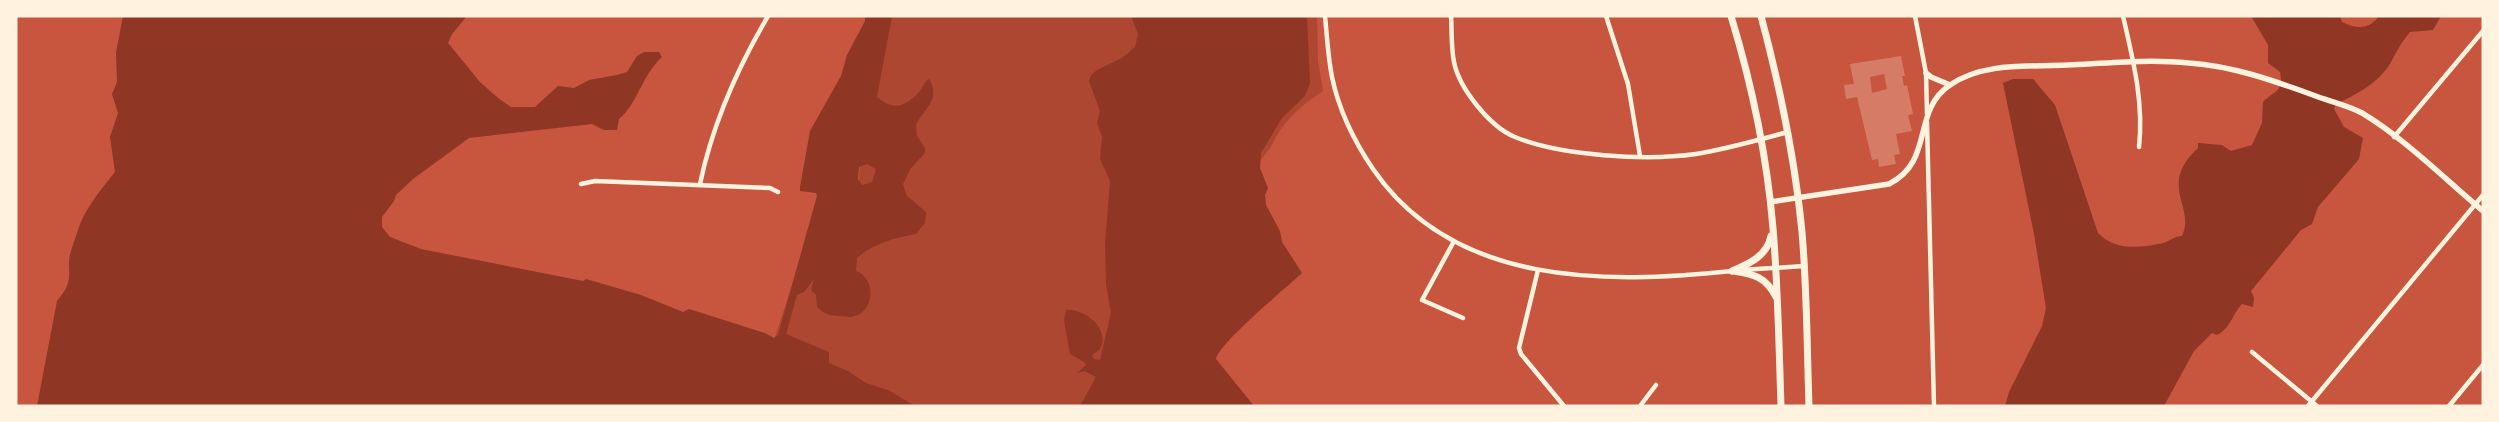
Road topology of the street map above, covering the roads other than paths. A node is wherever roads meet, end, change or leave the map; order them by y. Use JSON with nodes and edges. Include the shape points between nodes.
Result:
{"nodes":[{"id":1,"x":768,"y":16,"type":"edge"},
{"id":2,"x":1326,"y":16,"type":"edge"},
{"id":3,"x":1451,"y":16,"type":"edge"},
{"id":4,"x":1606,"y":16,"type":"edge"},
{"id":5,"x":1731,"y":16,"type":"edge"},
{"id":6,"x":1761,"y":16,"type":"edge"},
{"id":7,"x":1915,"y":16,"type":"edge"},
{"id":8,"x":2124,"y":16,"type":"edge"},
{"id":9,"x":2483,"y":31,"type":"edge"},
{"id":10,"x":2134,"y":62,"type":"junction"},
{"id":11,"x":1926,"y":72,"type":"junction"},
{"id":12,"x":1950,"y":85,"type":"junction"},
{"id":13,"x":1927,"y":114,"type":"junction"},
{"id":14,"x":1788,"y":132,"type":"junction"},
{"id":15,"x":2394,"y":137,"type":"junction"},
{"id":16,"x":1760,"y":139,"type":"junction"},
{"id":17,"x":2139,"y":147,"type":"dead end"},
{"id":18,"x":1640,"y":156,"type":"junction"},
{"id":19,"x":581,"y":184,"type":"dead end"},
{"id":20,"x":700,"y":184,"type":"junction"},
{"id":21,"x":778,"y":192,"type":"dead end"},
{"id":22,"x":2483,"y":195,"type":"edge"},
{"id":23,"x":1798,"y":198,"type":"junction"},
{"id":24,"x":1770,"y":202,"type":"junction"},
{"id":25,"x":2475,"y":204,"type":"junction"},
{"id":26,"x":2483,"y":211,"type":"edge"},
{"id":27,"x":1773,"y":229,"type":"junction"},
{"id":28,"x":1453,"y":242,"type":"junction"},
{"id":29,"x":1804,"y":266,"type":"junction"},
{"id":30,"x":1776,"y":267,"type":"junction"},
{"id":31,"x":1538,"y":270,"type":"junction"},
{"id":32,"x":1732,"y":271,"type":"junction"},
{"id":33,"x":1777,"y":300,"type":"junction"},
{"id":34,"x":1463,"y":318,"type":"dead end"},
{"id":35,"x":2252,"y":352,"type":"dead end"},
{"id":36,"x":2483,"y":365,"type":"edge"},
{"id":37,"x":1656,"y":385,"type":"dead end"},
{"id":38,"x":2310,"y":403,"type":"edge"},
{"id":39,"x":1564,"y":406,"type":"edge"},
{"id":40,"x":1640,"y":406,"type":"edge"},
{"id":41,"x":1781,"y":406,"type":"edge"},
{"id":42,"x":1809,"y":406,"type":"edge"},
{"id":43,"x":1934,"y":406,"type":"edge"},
{"id":44,"x":2317,"y":406,"type":"edge"},
{"id":45,"x":2449,"y":406,"type":"edge"}],
"edges":[{"from":1,"to":20,"type":"street","via":[[720,118]]},
{"from":2,"to":28,"type":"street","via":[[1332,78],[1346,123],[1358,147],[1394,196]]},
{"from":3,"to":18,"type":"street","via":[[1454,62],[1466,90],[1494,122],[1514,136],[1560,150]]},
{"from":4,"to":18,"type":"street","via":[[1628,84]]},
{"from":5,"to":16,"type":"main road"},
{"from":6,"to":14,"type":"main road"},
{"from":7,"to":11,"type":"street"},
{"from":8,"to":10,"type":"street"},
{"from":9,"to":15,"type":"street"},
{"from":10,"to":12,"type":"street","via":[[1982,70]]},
{"from":10,"to":15,"type":"street","via":[[2188,62],[2270,79],[2361,113]]},
{"from":10,"to":17,"type":"street","via":[[2141,110]]},
{"from":11,"to":12,"type":"street"},
{"from":11,"to":13,"type":"street"},
{"from":12,"to":13,"type":"street"},
{"from":13,"to":23,"type":"street","via":[[1914,161],[1908,172],[1897,180],[1889,184]]},
{"from":13,"to":43,"type":"street"},
{"from":14,"to":16,"type":"street"},
{"from":14,"to":23,"type":"main road"},
{"from":15,"to":25,"type":"street"},
{"from":16,"to":18,"type":"street","via":[[1695,154]]},
{"from":16,"to":24,"type":"main road"},
{"from":19,"to":20,"type":"street","via":[[595,181]]},
{"from":20,"to":21,"type":"street","via":[[770,188]]},
{"from":22,"to":25,"type":"street"},
{"from":23,"to":24,"type":"street"},
{"from":23,"to":29,"type":"main road"},
{"from":24,"to":27,"type":"main road"},
{"from":25,"to":26,"type":"street"},
{"from":25,"to":38,"type":"street"},
{"from":27,"to":30,"type":"main road"},
{"from":27,"to":32,"type":"main road","via":[[1770,244],[1764,252]]},
{"from":28,"to":31,"type":"street","via":[[1488,258]]},
{"from":28,"to":34,"type":"street","via":[[1422,300]]},
{"from":29,"to":30,"type":"street"},
{"from":29,"to":42,"type":"main road"},
{"from":30,"to":32,"type":"street"},
{"from":30,"to":33,"type":"main road"},
{"from":31,"to":32,"type":"street","via":[[1630,278],[1673,278]]},
{"from":31,"to":39,"type":"street","via":[[1519,348]]},
{"from":32,"to":33,"type":"main road","via":[[1765,281]]},
{"from":33,"to":41,"type":"main road"},
{"from":35,"to":38,"type":"street"},
{"from":36,"to":45,"type":"street"},
{"from":37,"to":40,"type":"street"},
{"from":38,"to":44,"type":"street"}]}
